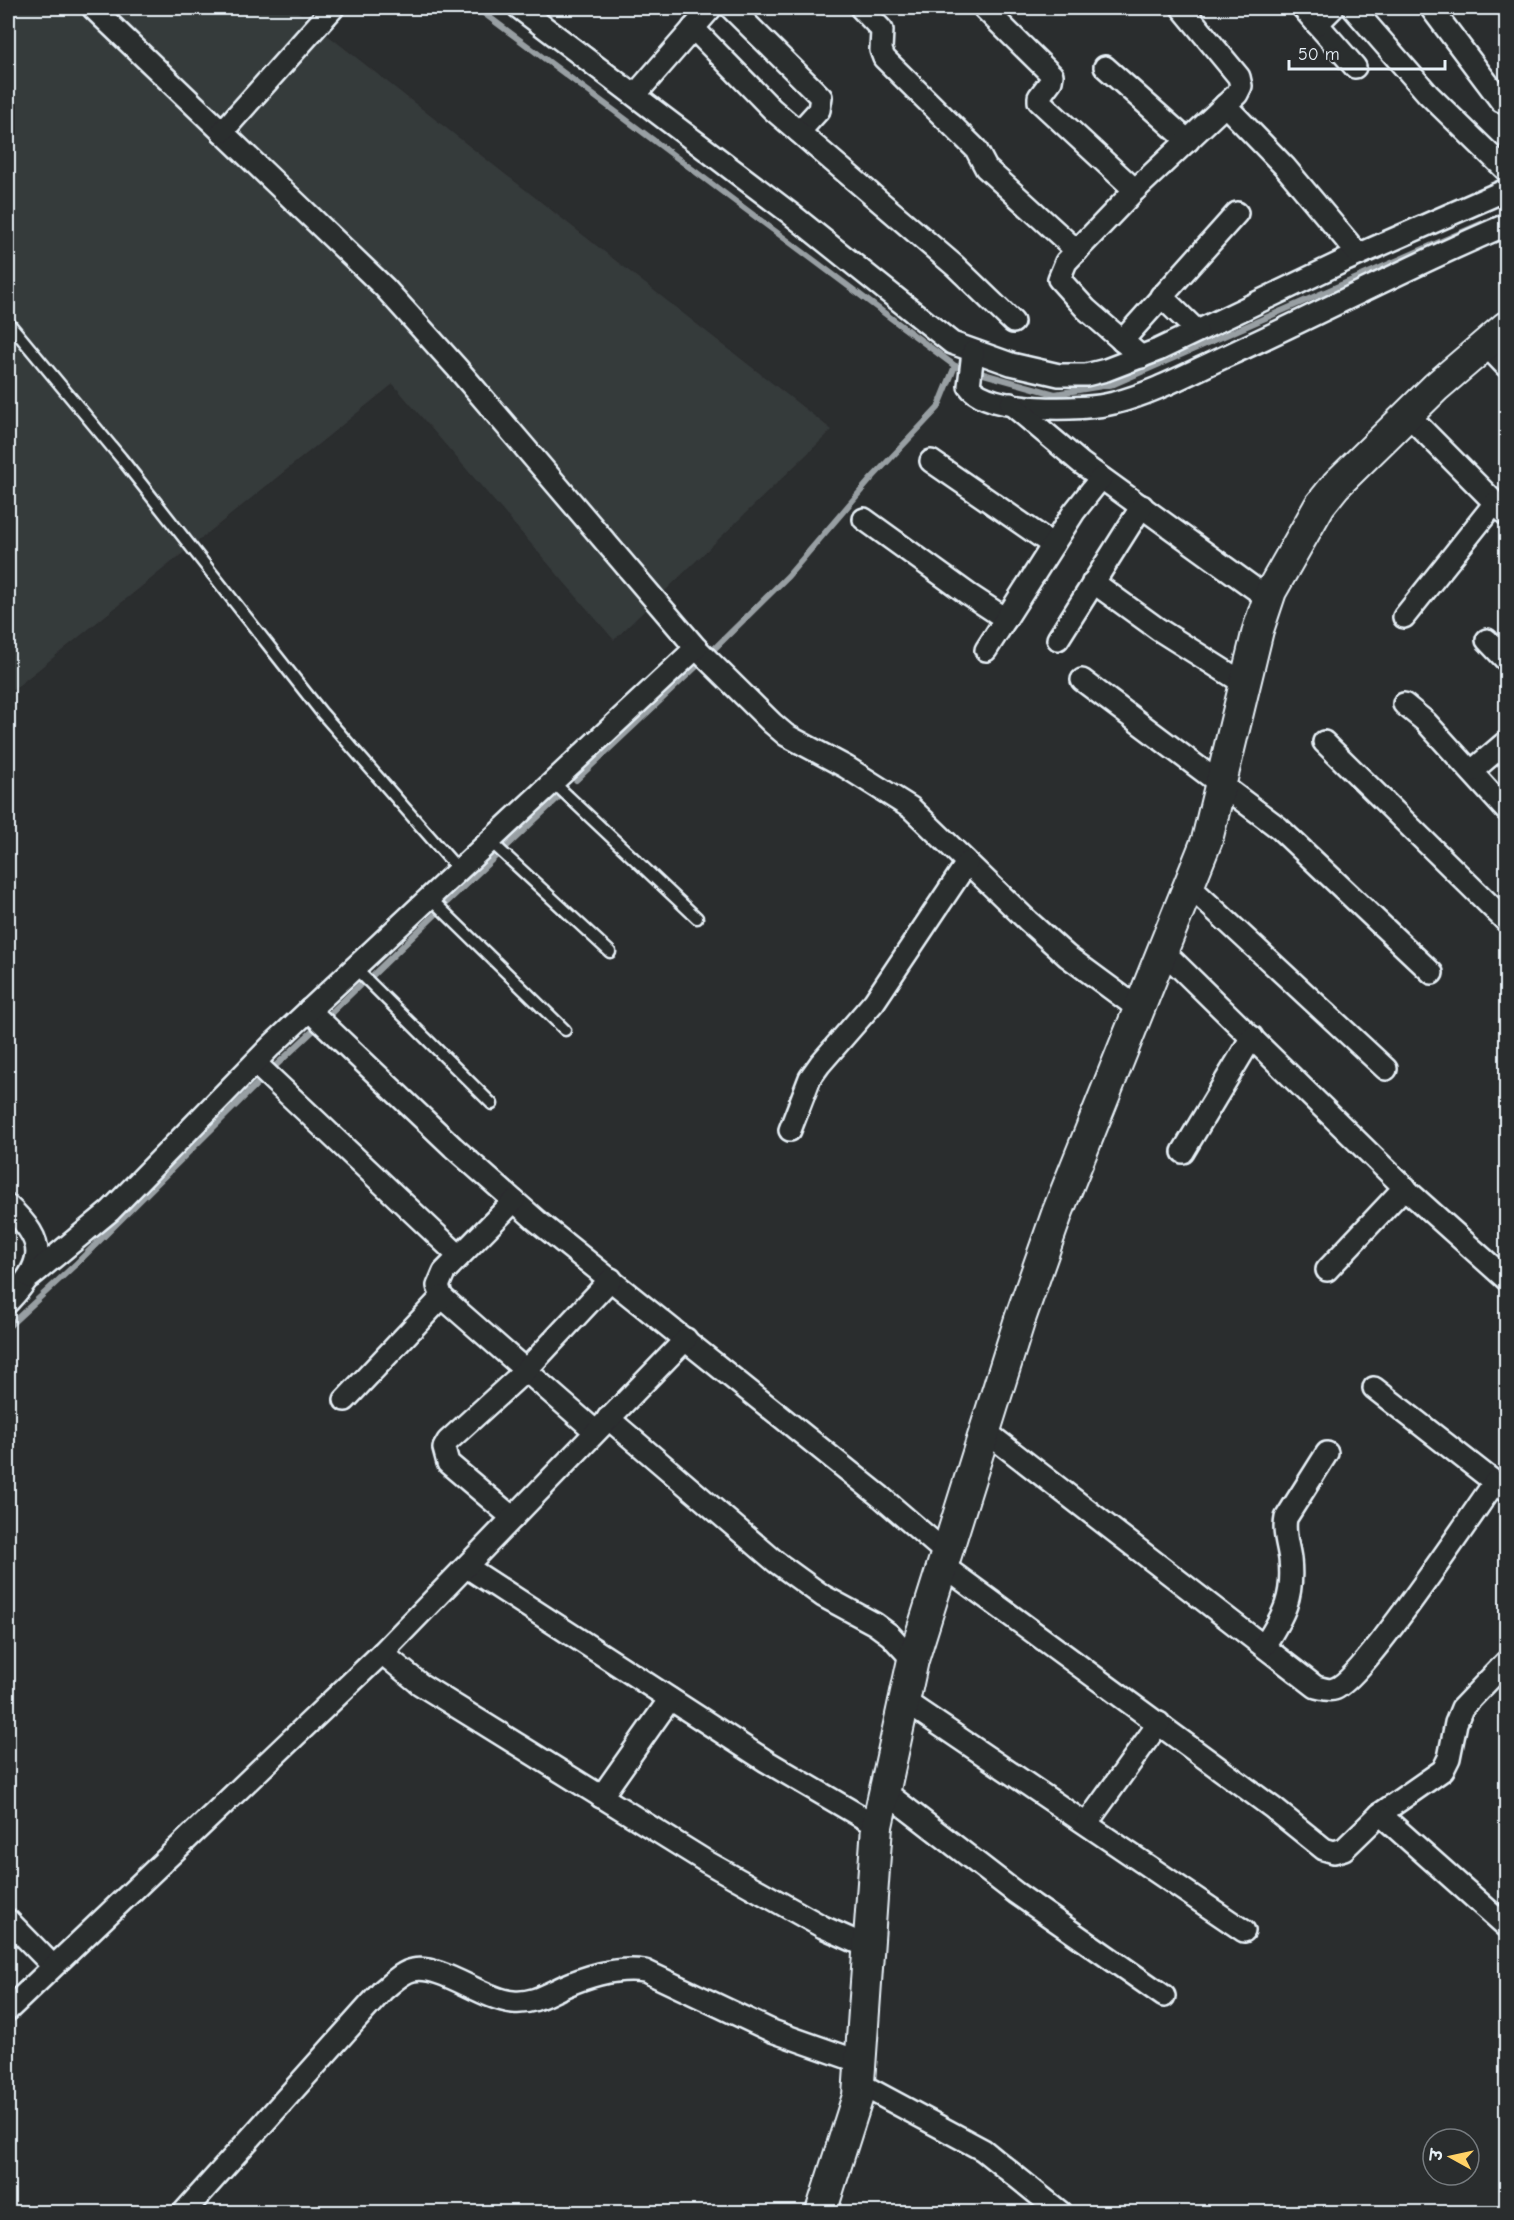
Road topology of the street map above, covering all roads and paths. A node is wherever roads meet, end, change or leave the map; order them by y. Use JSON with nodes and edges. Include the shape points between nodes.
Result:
{"nodes":[{"id":1,"x":93,"y":8,"type":"edge"},
{"id":2,"x":333,"y":8,"type":"edge"},
{"id":3,"x":519,"y":8,"type":"edge"},
{"id":4,"x":711,"y":8,"type":"edge"},
{"id":5,"x":731,"y":8,"type":"edge"},
{"id":6,"x":861,"y":8,"type":"edge"},
{"id":7,"x":984,"y":8,"type":"edge"},
{"id":8,"x":1182,"y":8,"type":"edge"},
{"id":9,"x":1303,"y":8,"type":"edge"},
{"id":10,"x":1333,"y":8,"type":"edge"},
{"id":11,"x":1353,"y":8,"type":"edge"},
{"id":12,"x":1431,"y":8,"type":"edge"},
{"id":13,"x":1317,"y":24,"type":"junction"},
{"id":14,"x":693,"y":28,"type":"junction"},
{"id":15,"x":1105,"y":67,"type":"dead end"},
{"id":16,"x":1355,"y":67,"type":"dead end"},
{"id":17,"x":635,"y":95,"type":"junction"},
{"id":18,"x":1501,"y":101,"type":"dead end"},
{"id":19,"x":1226,"y":105,"type":"junction"},
{"id":20,"x":222,"y":132,"type":"junction"},
{"id":21,"x":799,"y":132,"type":"junction"},
{"id":22,"x":1188,"y":141,"type":"junction"},
{"id":23,"x":1506,"y":170,"type":"edge"},
{"id":24,"x":1135,"y":190,"type":"junction"},
{"id":25,"x":1506,"y":190,"type":"edge"},
{"id":26,"x":1237,"y":213,"type":"dead end"},
{"id":27,"x":1506,"y":225,"type":"edge"},
{"id":28,"x":1077,"y":251,"type":"junction"},
{"id":29,"x":1358,"y":254,"type":"junction"},
{"id":30,"x":1161,"y":296,"type":"junction"},
{"id":31,"x":8,"y":322,"type":"edge"},
{"id":32,"x":1012,"y":322,"type":"dead end"},
{"id":33,"x":1197,"y":331,"type":"junction"},
{"id":34,"x":1122,"y":341,"type":"junction"},
{"id":35,"x":1500,"y":346,"type":"edge"},
{"id":36,"x":1141,"y":357,"type":"junction"},
{"id":37,"x":971,"y":365,"type":"junction"},
{"id":38,"x":1011,"y":404,"type":"junction"},
{"id":39,"x":1408,"y":415,"type":"junction"},
{"id":40,"x":931,"y":460,"type":"dead end"},
{"id":41,"x":1101,"y":478,"type":"junction"},
{"id":42,"x":1142,"y":506,"type":"junction"},
{"id":43,"x":1501,"y":509,"type":"edge"},
{"id":44,"x":864,"y":519,"type":"dead end"},
{"id":45,"x":1053,"y":545,"type":"junction"},
{"id":46,"x":1093,"y":582,"type":"junction"},
{"id":47,"x":1269,"y":599,"type":"junction"},
{"id":48,"x":1404,"y":617,"type":"dead end"},
{"id":49,"x":1006,"y":619,"type":"junction"},
{"id":50,"x":1058,"y":639,"type":"dead end"},
{"id":51,"x":1487,"y":640,"type":"dead end"},
{"id":52,"x":696,"y":648,"type":"junction"},
{"id":53,"x":986,"y":650,"type":"dead end"},
{"id":54,"x":1506,"y":660,"type":"edge"},
{"id":55,"x":1082,"y":681,"type":"dead end"},
{"id":56,"x":1245,"y":684,"type":"junction"},
{"id":57,"x":1404,"y":704,"type":"dead end"},
{"id":58,"x":1324,"y":742,"type":"dead end"},
{"id":59,"x":1506,"y":742,"type":"edge"},
{"id":60,"x":1472,"y":771,"type":"junction"},
{"id":61,"x":554,"y":783,"type":"junction"},
{"id":62,"x":1222,"y":783,"type":"junction"},
{"id":63,"x":1506,"y":810,"type":"edge"},
{"id":64,"x":490,"y":842,"type":"junction"},
{"id":65,"x":967,"y":863,"type":"junction"},
{"id":66,"x":458,"y":869,"type":"junction"},
{"id":67,"x":1188,"y":886,"type":"junction"},
{"id":68,"x":429,"y":897,"type":"junction"},
{"id":69,"x":697,"y":918,"type":"dead end"},
{"id":70,"x":1506,"y":921,"type":"edge"},
{"id":71,"x":1162,"y":950,"type":"junction"},
{"id":72,"x":610,"y":952,"type":"dead end"},
{"id":73,"x":355,"y":968,"type":"junction"},
{"id":74,"x":1432,"y":973,"type":"dead end"},
{"id":75,"x":1139,"y":1009,"type":"junction"},
{"id":76,"x":309,"y":1010,"type":"junction"},
{"id":77,"x":565,"y":1030,"type":"dead end"},
{"id":78,"x":1252,"y":1037,"type":"junction"},
{"id":79,"x":255,"y":1063,"type":"junction"},
{"id":80,"x":1386,"y":1069,"type":"dead end"},
{"id":81,"x":492,"y":1104,"type":"dead end"},
{"id":82,"x":790,"y":1130,"type":"dead end"},
{"id":83,"x":1183,"y":1152,"type":"dead end"},
{"id":84,"x":1405,"y":1187,"type":"junction"},
{"id":85,"x":514,"y":1201,"type":"junction"},
{"id":86,"x":8,"y":1206,"type":"edge"},
{"id":87,"x":459,"y":1256,"type":"junction"},
{"id":88,"x":1327,"y":1270,"type":"dead end"},
{"id":89,"x":30,"y":1277,"type":"junction"},
{"id":90,"x":611,"y":1279,"type":"junction"},
{"id":91,"x":1506,"y":1279,"type":"edge"},
{"id":92,"x":442,"y":1297,"type":"junction"},
{"id":93,"x":8,"y":1302,"type":"edge"},
{"id":94,"x":686,"y":1339,"type":"junction"},
{"id":95,"x":525,"y":1371,"type":"junction"},
{"id":96,"x":1374,"y":1388,"type":"dead end"},
{"id":97,"x":345,"y":1400,"type":"dead end"},
{"id":98,"x":602,"y":1425,"type":"junction"},
{"id":99,"x":985,"y":1431,"type":"junction"},
{"id":100,"x":1328,"y":1453,"type":"dead end"},
{"id":101,"x":1501,"y":1487,"type":"edge"},
{"id":102,"x":513,"y":1518,"type":"junction"},
{"id":103,"x":944,"y":1559,"type":"junction"},
{"id":104,"x":467,"y":1568,"type":"junction"},
{"id":105,"x":1264,"y":1647,"type":"junction"},
{"id":106,"x":382,"y":1653,"type":"junction"},
{"id":107,"x":913,"y":1660,"type":"junction"},
{"id":108,"x":1506,"y":1662,"type":"edge"},
{"id":109,"x":670,"y":1699,"type":"junction"},
{"id":110,"x":903,"y":1700,"type":"junction"},
{"id":111,"x":1159,"y":1723,"type":"junction"},
{"id":112,"x":884,"y":1791,"type":"junction"},
{"id":113,"x":601,"y":1797,"type":"junction"},
{"id":114,"x":1380,"y":1814,"type":"junction"},
{"id":115,"x":1087,"y":1823,"type":"junction"},
{"id":116,"x":877,"y":1826,"type":"junction"},
{"id":117,"x":8,"y":1920,"type":"edge"},
{"id":118,"x":1506,"y":1926,"type":"edge"},
{"id":119,"x":1244,"y":1931,"type":"dead end"},
{"id":120,"x":868,"y":1947,"type":"junction"},
{"id":121,"x":52,"y":1965,"type":"junction"},
{"id":122,"x":1164,"y":1996,"type":"dead end"},
{"id":123,"x":8,"y":2010,"type":"edge"},
{"id":124,"x":861,"y":2073,"type":"junction"},
{"id":125,"x":184,"y":2212,"type":"edge"},
{"id":126,"x":821,"y":2212,"type":"edge"},
{"id":127,"x":1060,"y":2212,"type":"edge"}],
"edges":[{"from":1,"to":20,"type":"street"},
{"from":2,"to":20,"type":"street"},
{"from":3,"to":17,"type":"street"},
{"from":4,"to":14,"type":"street"},
{"from":5,"to":21,"type":"street","via":[[821,97],[819,110]]},
{"from":6,"to":28,"type":"street","via":[[882,30],[884,58],[976,149],[986,168]]},
{"from":7,"to":24,"type":"street","via":[[1052,75],[1039,101]]},
{"from":8,"to":19,"type":"street","via":[[1239,77],[1241,86]]},
{"from":9,"to":13,"type":"street"},
{"from":10,"to":13,"type":"street"},
{"from":11,"to":23,"type":"street","via":[[1428,94]]},
{"from":12,"to":18,"type":"street"},
{"from":13,"to":16,"type":"street"},
{"from":14,"to":17,"type":"street"},
{"from":14,"to":21,"type":"street"},
{"from":15,"to":22,"type":"street"},
{"from":17,"to":37,"type":"street","via":[[952,343]]},
{"from":19,"to":22,"type":"street"},
{"from":19,"to":29,"type":"street","via":[[1285,167]]},
{"from":20,"to":52,"type":"street","via":[[392,296]]},
{"from":21,"to":32,"type":"street","via":[[955,266]]},
{"from":22,"to":24,"type":"street"},
{"from":24,"to":28,"type":"street"},
{"from":25,"to":29,"type":"street"},
{"from":26,"to":30,"type":"street"},
{"from":27,"to":38,"type":"street","via":[[1128,399],[1071,408]]},
{"from":28,"to":34,"type":"street","via":[[1066,262],[1059,279]]},
{"from":29,"to":33,"type":"street"},
{"from":30,"to":33,"type":"street"},
{"from":30,"to":34,"type":"street"},
{"from":31,"to":66,"type":"lane","via":[[321,711]]},
{"from":33,"to":36,"type":"street"},
{"from":34,"to":36,"type":"street"},
{"from":35,"to":39,"type":"street"},
{"from":36,"to":37,"type":"street","via":[[1106,370],[1071,376],[1011,364]]},
{"from":37,"to":38,"type":"street","via":[[973,391]]},
{"from":38,"to":41,"type":"street"},
{"from":39,"to":43,"type":"street"},
{"from":39,"to":47,"type":"street","via":[[1320,505]]},
{"from":40,"to":45,"type":"street"},
{"from":41,"to":42,"type":"street"},
{"from":41,"to":45,"type":"street"},
{"from":42,"to":46,"type":"street"},
{"from":42,"to":47,"type":"street"},
{"from":43,"to":48,"type":"street"},
{"from":44,"to":49,"type":"street"},
{"from":45,"to":49,"type":"street"},
{"from":46,"to":50,"type":"street"},
{"from":46,"to":56,"type":"street"},
{"from":47,"to":56,"type":"street","via":[[1257,630]]},
{"from":49,"to":53,"type":"street"},
{"from":51,"to":54,"type":"street"},
{"from":52,"to":61,"type":"street"},
{"from":52,"to":65,"type":"street","via":[[786,735],[910,807]]},
{"from":55,"to":62,"type":"street"},
{"from":56,"to":62,"type":"street"},
{"from":57,"to":60,"type":"street"},
{"from":58,"to":70,"type":"street"},
{"from":59,"to":60,"type":"street"},
{"from":60,"to":63,"type":"street"},
{"from":61,"to":64,"type":"street"},
{"from":61,"to":69,"type":"lane"},
{"from":62,"to":67,"type":"street","via":[[1207,840]]},
{"from":62,"to":74,"type":"street","via":[[1279,828]]},
{"from":64,"to":66,"type":"street"},
{"from":64,"to":72,"type":"lane"},
{"from":65,"to":75,"type":"street","via":[[1067,956]]},
{"from":65,"to":82,"type":"street","via":[[880,995],[819,1064]]},
{"from":66,"to":68,"type":"street"},
{"from":67,"to":71,"type":"street"},
{"from":67,"to":80,"type":"street"},
{"from":68,"to":73,"type":"street"},
{"from":68,"to":77,"type":"lane"},
{"from":71,"to":75,"type":"street"},
{"from":71,"to":78,"type":"street"},
{"from":73,"to":76,"type":"street"},
{"from":73,"to":81,"type":"lane"},
{"from":75,"to":99,"type":"street","via":[[1058,1211]]},
{"from":76,"to":79,"type":"street"},
{"from":76,"to":85,"type":"street"},
{"from":78,"to":83,"type":"street"},
{"from":78,"to":84,"type":"street"},
{"from":79,"to":87,"type":"street"},
{"from":79,"to":89,"type":"street","via":[[110,1211]]},
{"from":84,"to":88,"type":"street"},
{"from":84,"to":91,"type":"street"},
{"from":85,"to":87,"type":"street"},
{"from":85,"to":90,"type":"street"},
{"from":86,"to":89,"type":"street","via":[[32,1233],[37,1248],[37,1261]]},
{"from":87,"to":92,"type":"street","via":[[439,1279]]},
{"from":89,"to":93,"type":"street"},
{"from":90,"to":94,"type":"street"},
{"from":90,"to":95,"type":"street"},
{"from":92,"to":95,"type":"street"},
{"from":92,"to":97,"type":"street"},
{"from":94,"to":98,"type":"street"},
{"from":94,"to":103,"type":"street"},
{"from":95,"to":98,"type":"street"},
{"from":95,"to":102,"type":"street","via":[[444,1448],[448,1463]]},
{"from":96,"to":101,"type":"street"},
{"from":98,"to":102,"type":"street"},
{"from":98,"to":107,"type":"street","via":[[776,1562],[823,1596],[890,1635]]},
{"from":99,"to":103,"type":"street"},
{"from":99,"to":105,"type":"street"},
{"from":100,"to":105,"type":"street","via":[[1286,1518],[1290,1600]]},
{"from":101,"to":105,"type":"street","via":[[1352,1676],[1335,1689],[1316,1687]]},
{"from":102,"to":104,"type":"street"},
{"from":103,"to":107,"type":"street"},
{"from":103,"to":111,"type":"street"},
{"from":104,"to":106,"type":"street"},
{"from":104,"to":109,"type":"street"},
{"from":106,"to":113,"type":"street","via":[[420,1684]]},
{"from":106,"to":121,"type":"street"},
{"from":107,"to":110,"type":"street"},
{"from":108,"to":114,"type":"street","via":[[1462,1708],[1443,1770]]},
{"from":109,"to":113,"type":"street"},
{"from":109,"to":116,"type":"street"},
{"from":110,"to":112,"type":"street"},
{"from":110,"to":115,"type":"street"},
{"from":111,"to":114,"type":"street","via":[[1324,1849],[1344,1849]]},
{"from":111,"to":115,"type":"street"},
{"from":112,"to":116,"type":"street"},
{"from":112,"to":122,"type":"street","via":[[1016,1893]]},
{"from":113,"to":120,"type":"street","via":[[707,1862],[823,1927]]},
{"from":114,"to":118,"type":"street"},
{"from":115,"to":119,"type":"street"},
{"from":116,"to":120,"type":"street"},
{"from":117,"to":121,"type":"street"},
{"from":120,"to":124,"type":"street"},
{"from":121,"to":123,"type":"street"},
{"from":124,"to":125,"type":"street","via":[[645,1971],[611,1971],[565,1986],[538,2000],[514,2002],[476,1992],[421,1969],[411,1970],[382,1990]]},
{"from":124,"to":126,"type":"street","via":[[847,2136]]},
{"from":124,"to":127,"type":"street","via":[[983,2150]]}]}
